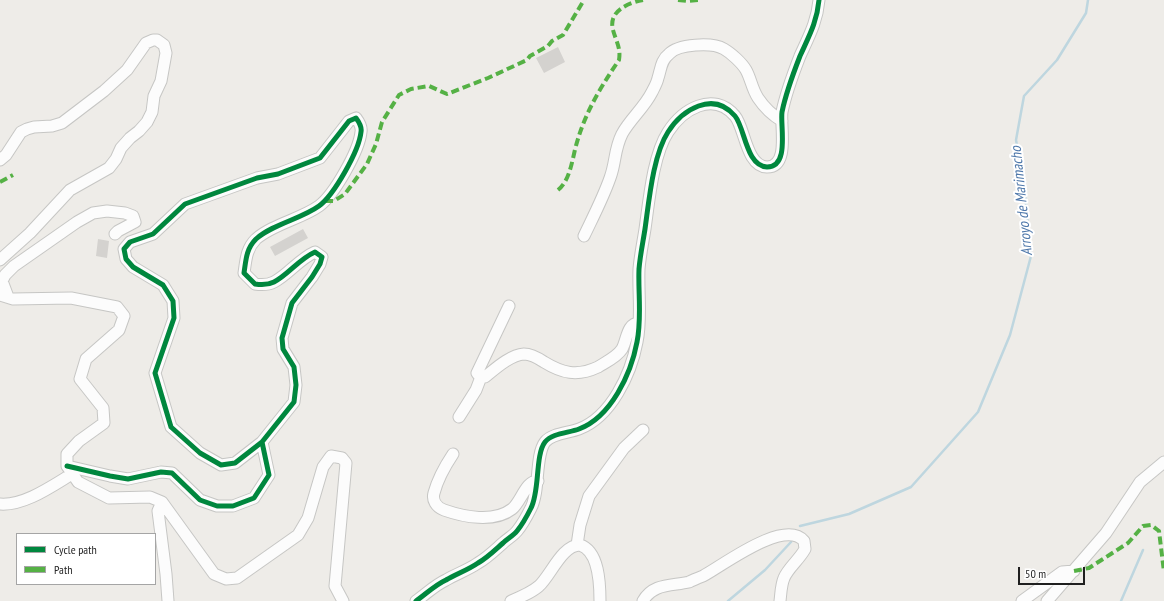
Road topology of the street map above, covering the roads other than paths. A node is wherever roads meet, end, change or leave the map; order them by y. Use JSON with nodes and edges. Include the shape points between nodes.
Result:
{"nodes":[{"id":1,"x":819,"y":0,"type":"edge"},
{"id":2,"x":782,"y":121,"type":"junction"},
{"id":3,"x":0,"y":160,"type":"edge"},
{"id":4,"x":115,"y":234,"type":"dead end"},
{"id":5,"x":584,"y":236,"type":"dead end"},
{"id":6,"x":0,"y":260,"type":"edge"},
{"id":7,"x":4,"y":296,"type":"edge"},
{"id":8,"x":509,"y":306,"type":"dead end"},
{"id":9,"x":639,"y":323,"type":"junction"},
{"id":10,"x":481,"y":377,"type":"junction"},
{"id":11,"x":459,"y":416,"type":"dead end"},
{"id":12,"x":643,"y":430,"type":"dead end"},
{"id":13,"x":262,"y":442,"type":"junction"},
{"id":14,"x":453,"y":454,"type":"dead end"},
{"id":15,"x":1164,"y":462,"type":"edge"},
{"id":16,"x":70,"y":470,"type":"junction"},
{"id":17,"x":538,"y":481,"type":"junction"},
{"id":18,"x":162,"y":502,"type":"junction"},
{"id":19,"x":0,"y":504,"type":"edge"},
{"id":20,"x":577,"y":545,"type":"junction"},
{"id":21,"x":1074,"y":571,"type":"junction"},
{"id":22,"x":168,"y":601,"type":"edge"},
{"id":23,"x":344,"y":601,"type":"edge"},
{"id":24,"x":416,"y":601,"type":"edge"},
{"id":25,"x":511,"y":601,"type":"edge"},
{"id":26,"x":600,"y":601,"type":"edge"},
{"id":27,"x":643,"y":601,"type":"edge"},
{"id":28,"x":780,"y":601,"type":"edge"},
{"id":29,"x":1022,"y":601,"type":"edge"},
{"id":30,"x":1047,"y":601,"type":"edge"}],
"edges":[{"from":1,"to":2,"type":"street","via":[[817,18],[788,86]]},
{"from":2,"to":5,"type":"street","via":[[757,97],[746,70],[724,48],[708,45],[688,46],[669,53],[664,59],[658,79],[644,107],[632,118],[623,132],[605,192]]},
{"from":2,"to":9,"type":"street","via":[[782,153],[780,159],[769,167],[754,160],[741,126],[734,115],[723,106],[708,102],[697,106],[685,113],[668,132],[662,142],[655,167],[646,219],[639,268]]},
{"from":3,"to":6,"type":"street","via":[[21,132],[27,128],[52,126],[62,122],[104,91],[127,70],[146,43],[157,40],[164,45],[166,53],[161,81],[147,122],[121,148],[108,168],[70,190],[30,233]]},
{"from":4,"to":7,"type":"street","via":[[135,222],[133,216],[125,212],[93,213],[14,266],[2,281]]},
{"from":7,"to":16,"type":"street","via":[[13,299],[71,298],[117,306],[124,316],[119,330],[86,359],[80,379],[103,408],[104,423],[79,441],[67,454]]},
{"from":8,"to":10,"type":"street","via":[[478,370]]},
{"from":9,"to":10,"type":"street","via":[[630,327],[622,349],[596,368],[581,373],[567,373],[524,354],[512,358],[485,377]]},
{"from":9,"to":17,"type":"street","via":[[637,342],[626,377],[615,397],[602,414],[588,425],[554,436],[545,442],[540,454]]},
{"from":10,"to":11,"type":"street","via":[[476,390]]},
{"from":12,"to":20,"type":"street","via":[[624,448],[589,496],[580,524]]},
{"from":13,"to":13,"type":"street","via":[[294,402],[294,367],[283,349],[282,338],[292,303],[312,277],[322,257],[315,252],[308,255],[274,282],[265,285],[255,284],[244,273],[246,253],[256,239],[325,201],[352,162],[361,132],[360,123],[356,118],[349,121],[320,158],[185,204],[154,234],[130,242],[124,249],[126,259],[133,267],[163,285],[173,301],[174,318],[155,373],[171,427],[200,453],[221,464],[235,463]]},
{"from":13,"to":16,"type":"street","via":[[269,475],[254,498],[233,506],[217,506],[200,500],[172,473],[161,472],[128,479]]},
{"from":14,"to":17,"type":"street","via":[[442,471],[434,494],[435,503],[443,510],[471,517],[488,518],[500,515],[518,504],[529,484]]},
{"from":15,"to":21,"type":"street","via":[[1140,482],[1106,533]]},
{"from":16,"to":18,"type":"street","via":[[78,482],[109,498],[150,497]]},
{"from":16,"to":19,"type":"street","via":[[22,501]]},
{"from":17,"to":24,"type":"street","via":[[532,506],[516,532],[478,563],[444,580]]},
{"from":18,"to":22,"type":"street","via":[[158,511]]},
{"from":18,"to":23,"type":"street","via":[[214,574],[226,579],[236,578],[298,535],[308,518],[323,467],[331,456],[342,458],[346,463],[335,586]]},
{"from":20,"to":25,"type":"street","via":[[564,553],[538,587]]},
{"from":20,"to":26,"type":"street","via":[[584,546],[595,559]]},
{"from":21,"to":29,"type":"street","via":[[1062,572]]},
{"from":21,"to":30,"type":"street"},
{"from":27,"to":28,"type":"street","via":[[655,588],[689,581],[750,547],[789,534],[804,541],[805,549],[784,577]]}]}
